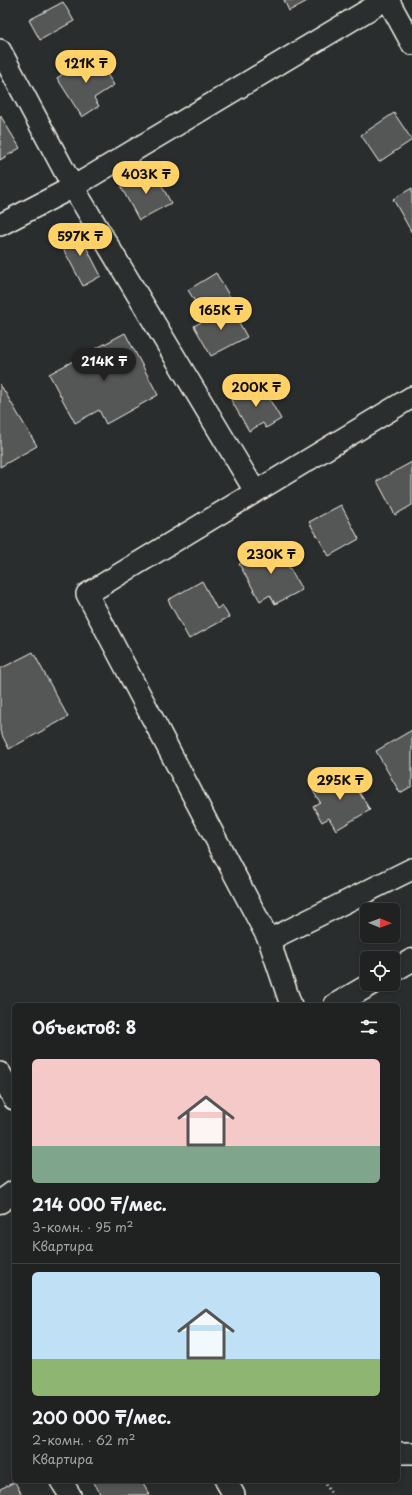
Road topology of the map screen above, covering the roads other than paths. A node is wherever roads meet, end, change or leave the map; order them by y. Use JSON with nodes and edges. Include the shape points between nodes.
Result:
{"nodes":[{"id":1,"x":385,"y":0,"type":"edge"},
{"id":2,"x":388,"y":0,"type":"edge"},
{"id":3,"x":412,"y":44,"type":"edge"},
{"id":4,"x":0,"y":50,"type":"edge"},
{"id":5,"x":73,"y":187,"type":"junction"},
{"id":6,"x":0,"y":225,"type":"edge"},
{"id":7,"x":412,"y":397,"type":"edge"},
{"id":8,"x":255,"y":491,"type":"junction"},
{"id":9,"x":412,"y":869,"type":"edge"},
{"id":10,"x":269,"y":940,"type":"junction"},
{"id":11,"x":412,"y":960,"type":"edge"},
{"id":12,"x":400,"y":967,"type":"edge"},
{"id":13,"x":360,"y":990,"type":"edge"},
{"id":14,"x":290,"y":1003,"type":"edge"},
{"id":15,"x":338,"y":1003,"type":"edge"},
{"id":16,"x":0,"y":1073,"type":"edge"},
{"id":17,"x":12,"y":1095,"type":"edge"},
{"id":18,"x":12,"y":1193,"type":"edge"},
{"id":19,"x":0,"y":1202,"type":"edge"},
{"id":20,"x":400,"y":1453,"type":"edge"},
{"id":21,"x":412,"y":1453,"type":"edge"},
{"id":22,"x":63,"y":1483,"type":"edge"},
{"id":23,"x":227,"y":1483,"type":"edge"},
{"id":24,"x":70,"y":1495,"type":"edge"},
{"id":25,"x":234,"y":1495,"type":"edge"}],
"edges":[{"from":1,"to":5,"type":"street"},
{"from":2,"to":3,"type":"street"},
{"from":4,"to":5,"type":"street"},
{"from":5,"to":6,"type":"street"},
{"from":5,"to":8,"type":"street"},
{"from":7,"to":8,"type":"street"},
{"from":8,"to":10,"type":"street","via":[[87,594]]},
{"from":9,"to":10,"type":"street"},
{"from":10,"to":14,"type":"street"},
{"from":11,"to":12,"type":"main road"},
{"from":13,"to":15,"type":"main road"},
{"from":16,"to":17,"type":"street"},
{"from":18,"to":19,"type":"main road"},
{"from":20,"to":21,"type":"street"},
{"from":22,"to":24,"type":"street"},
{"from":23,"to":25,"type":"street"}]}
